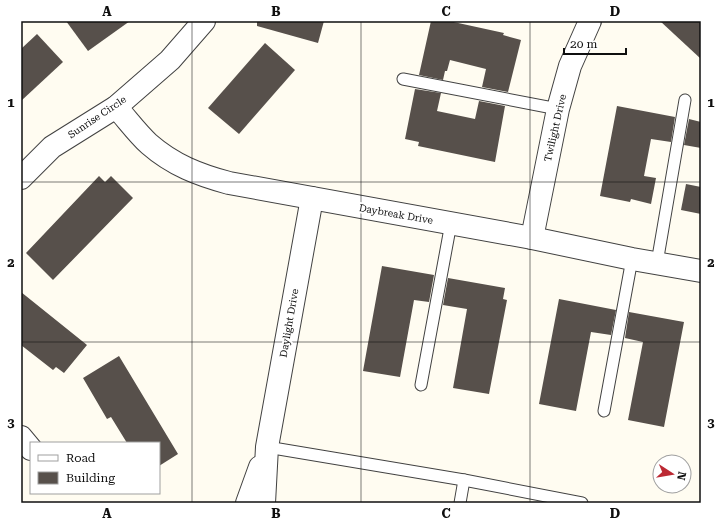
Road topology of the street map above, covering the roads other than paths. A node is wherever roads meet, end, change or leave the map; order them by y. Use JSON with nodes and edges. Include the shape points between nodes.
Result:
{"nodes":[{"id":1,"x":204,"y":21,"type":"edge"},
{"id":2,"x":590,"y":21,"type":"edge"},
{"id":3,"x":403,"y":79,"type":"dead end"},
{"id":4,"x":685,"y":100,"type":"dead end"},
{"id":5,"x":116,"y":107,"type":"junction"},
{"id":6,"x":558,"y":109,"type":"junction"},
{"id":7,"x":21,"y":178,"type":"edge"},
{"id":8,"x":312,"y":198,"type":"junction"},
{"id":9,"x":451,"y":223,"type":"junction"},
{"id":10,"x":532,"y":238,"type":"junction"},
{"id":11,"x":632,"y":259,"type":"junction"},
{"id":12,"x":657,"y":263,"type":"junction"},
{"id":13,"x":701,"y":271,"type":"edge"},
{"id":14,"x":421,"y":385,"type":"dead end"},
{"id":15,"x":604,"y":411,"type":"dead end"},
{"id":16,"x":21,"y":437,"type":"edge"},
{"id":17,"x":267,"y":447,"type":"junction"},
{"id":18,"x":30,"y":448,"type":"edge"},
{"id":19,"x":464,"y":480,"type":"junction"},
{"id":20,"x":246,"y":503,"type":"edge"},
{"id":21,"x":264,"y":503,"type":"edge"},
{"id":22,"x":460,"y":503,"type":"edge"},
{"id":23,"x":582,"y":503,"type":"edge"}],
"edges":[{"from":1,"to":5,"type":"street","name":"Sunrise Circle","via":[[170,60]]},
{"from":2,"to":6,"type":"street","name":"Twilight Drive","via":[[570,66]]},
{"from":3,"to":6,"type":"lane"},
{"from":4,"to":12,"type":"lane"},
{"from":5,"to":7,"type":"street","name":"Sunrise Circle","via":[[52,147]]},
{"from":5,"to":8,"type":"street","name":"Daybreak Drive","via":[[149,144],[182,167],[229,183]]},
{"from":6,"to":10,"type":"street","name":"Twilight Drive"},
{"from":8,"to":9,"type":"street","name":"Daybreak Drive"},
{"from":8,"to":17,"type":"street","name":"Daylight Drive"},
{"from":9,"to":10,"type":"street","name":"Daybreak Drive"},
{"from":9,"to":14,"type":"lane"},
{"from":10,"to":11,"type":"street","name":"Daybreak Drive"},
{"from":11,"to":12,"type":"street","name":"Daybreak Drive"},
{"from":11,"to":15,"type":"lane"},
{"from":12,"to":13,"type":"street","name":"Daybreak Drive"},
{"from":16,"to":18,"type":"street"},
{"from":17,"to":19,"type":"lane"},
{"from":17,"to":20,"type":"street","name":"Daylight Drive"},
{"from":17,"to":21,"type":"street","name":"Daylight Drive"},
{"from":19,"to":22,"type":"lane"},
{"from":19,"to":23,"type":"lane"}]}
